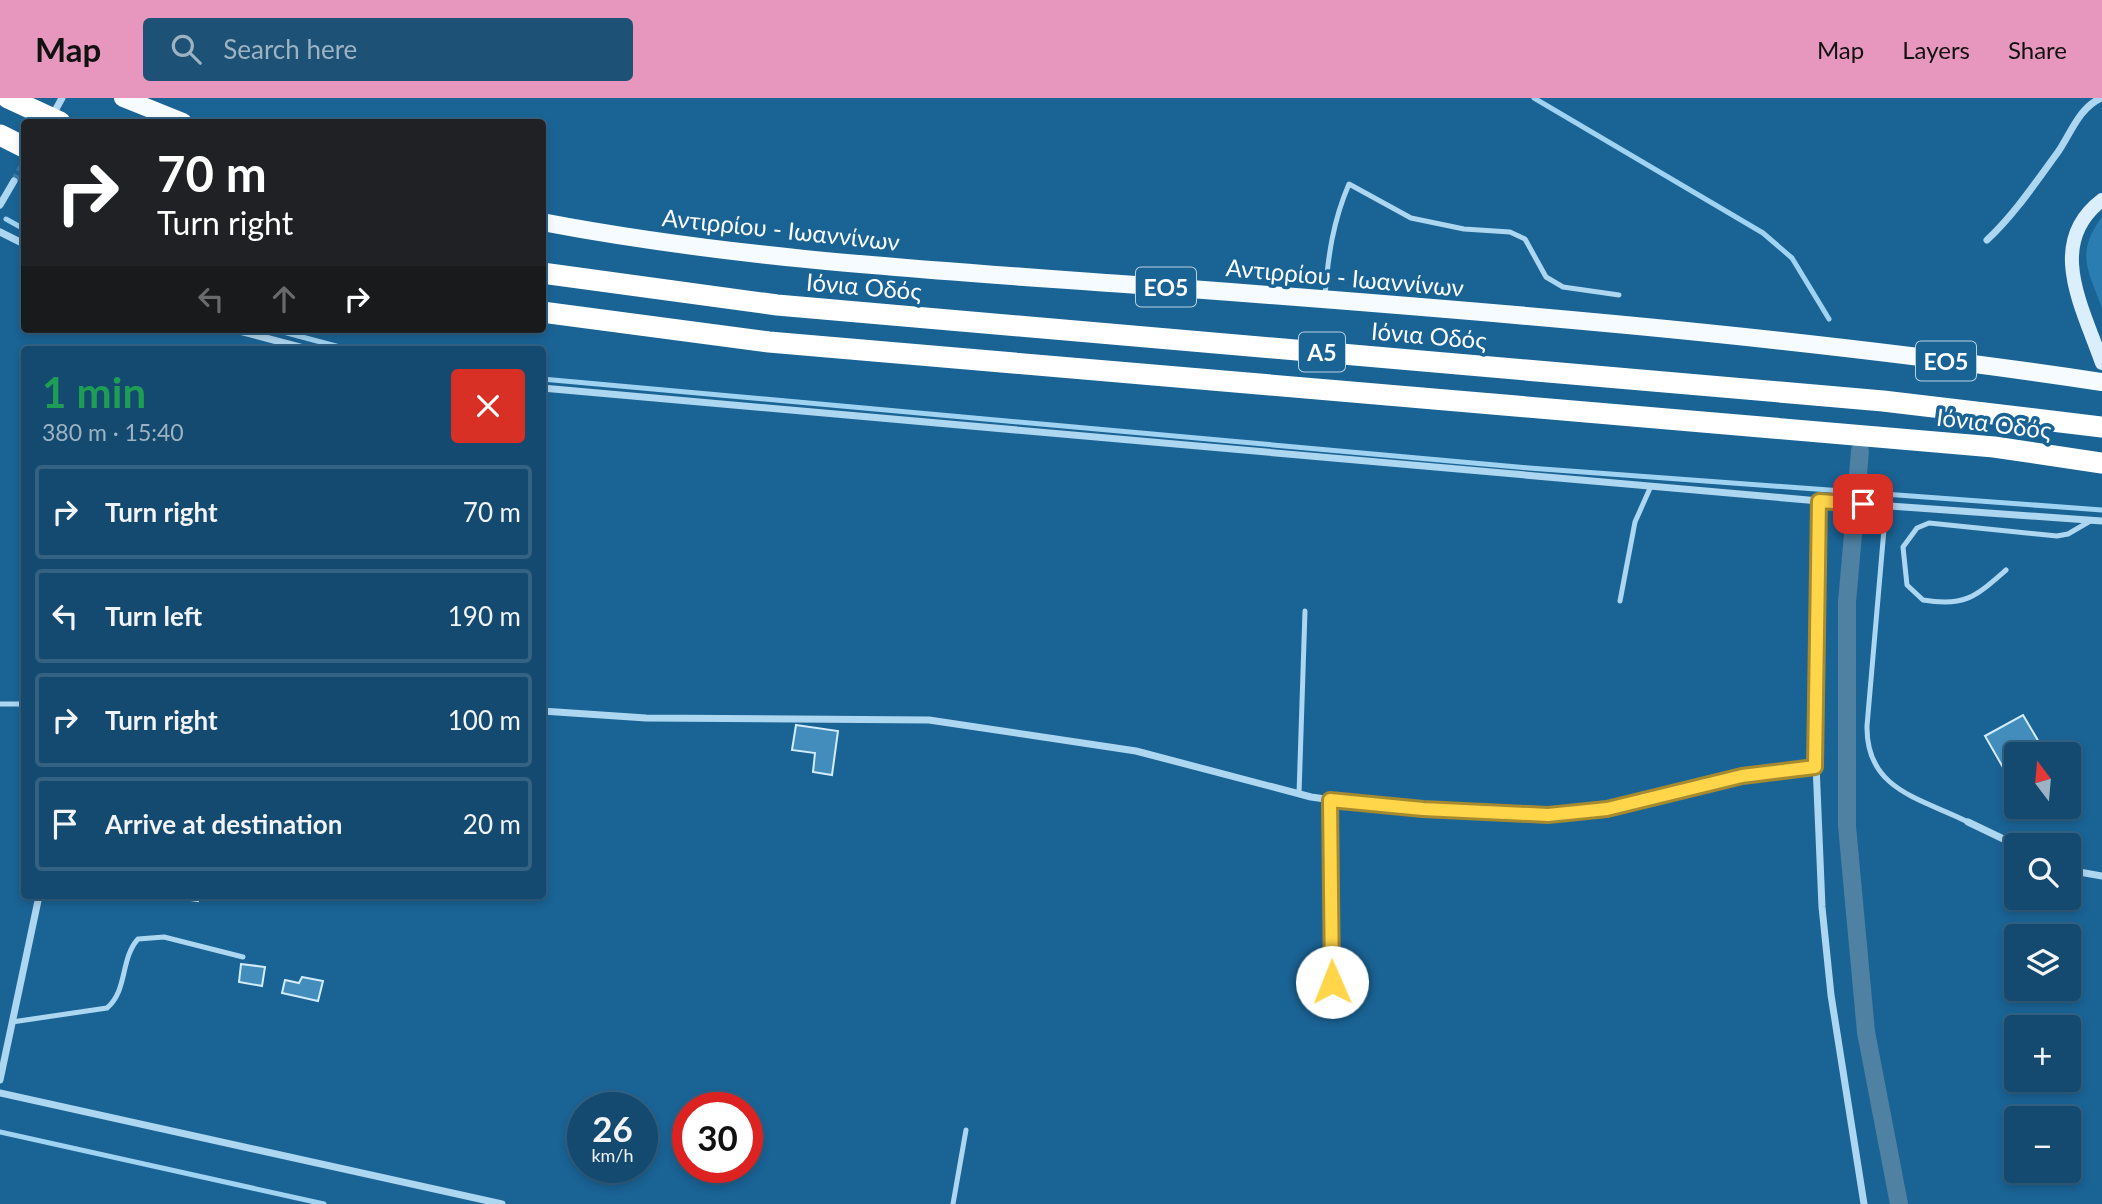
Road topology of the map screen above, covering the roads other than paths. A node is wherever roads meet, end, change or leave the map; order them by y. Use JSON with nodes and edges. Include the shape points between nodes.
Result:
{"nodes":[{"id":1,"x":8,"y":98,"type":"edge"},
{"id":2,"x":62,"y":98,"type":"edge"},
{"id":3,"x":123,"y":98,"type":"edge"},
{"id":4,"x":2101,"y":98,"type":"edge"},
{"id":5,"x":58,"y":116,"type":"edge"},
{"id":6,"x":176,"y":119,"type":"edge"},
{"id":7,"x":0,"y":135,"type":"edge"},
{"id":8,"x":21,"y":146,"type":"edge"},
{"id":9,"x":14,"y":181,"type":"tunnel mouth"},
{"id":10,"x":2102,"y":200,"type":"edge"},
{"id":11,"x":0,"y":205,"type":"edge"},
{"id":12,"x":546,"y":223,"type":"edge"},
{"id":13,"x":0,"y":232,"type":"edge"},
{"id":14,"x":1987,"y":240,"type":"dead end"},
{"id":15,"x":21,"y":242,"type":"edge"},
{"id":16,"x":546,"y":274,"type":"edge"},
{"id":17,"x":1619,"y":295,"type":"dead end"},
{"id":18,"x":1325,"y":299,"type":"junction"},
{"id":19,"x":546,"y":313,"type":"edge"},
{"id":20,"x":247,"y":333,"type":"edge"},
{"id":21,"x":296,"y":346,"type":"edge"},
{"id":22,"x":2102,"y":363,"type":"edge"},
{"id":23,"x":2102,"y":382,"type":"edge"},
{"id":24,"x":546,"y":388,"type":"edge"},
{"id":25,"x":2102,"y":427,"type":"edge"},
{"id":26,"x":2102,"y":463,"type":"edge"},
{"id":27,"x":1651,"y":486,"type":"junction"},
{"id":28,"x":1819,"y":501,"type":"junction"},
{"id":29,"x":1886,"y":506,"type":"junction"},
{"id":30,"x":2092,"y":520,"type":"junction"},
{"id":31,"x":2102,"y":521,"type":"edge"},
{"id":32,"x":2006,"y":570,"type":"dead end"},
{"id":33,"x":1620,"y":601,"type":"dead end"},
{"id":34,"x":1305,"y":611,"type":"dead end"},
{"id":35,"x":0,"y":704,"type":"edge"},
{"id":36,"x":21,"y":704,"type":"edge"},
{"id":37,"x":546,"y":711,"type":"edge"},
{"id":38,"x":1815,"y":767,"type":"junction"},
{"id":39,"x":1299,"y":794,"type":"junction"},
{"id":40,"x":1330,"y":800,"type":"junction"},
{"id":41,"x":1968,"y":822,"type":"joint"},
{"id":42,"x":2004,"y":839,"type":"edge"},
{"id":43,"x":2081,"y":872,"type":"edge"},
{"id":44,"x":2102,"y":876,"type":"edge"},
{"id":45,"x":38,"y":899,"type":"edge"},
{"id":46,"x":243,"y":957,"type":"dead end"},
{"id":47,"x":1332,"y":1008,"type":"dead end"},
{"id":48,"x":12,"y":1022,"type":"junction"},
{"id":49,"x":0,"y":1080,"type":"edge"},
{"id":50,"x":0,"y":1093,"type":"edge"},
{"id":51,"x":966,"y":1130,"type":"dead end"},
{"id":52,"x":502,"y":1204,"type":"edge"},
{"id":53,"x":953,"y":1204,"type":"edge"},
{"id":54,"x":1864,"y":1204,"type":"edge"}],
"edges":[{"from":1,"to":5,"type":"highway"},
{"from":2,"to":5,"type":"street"},
{"from":3,"to":6,"type":"main road"},
{"from":4,"to":14,"type":"street","via":[[2082,112],[2043,173]]},
{"from":7,"to":8,"type":"highway"},
{"from":9,"to":11,"type":"street"},
{"from":10,"to":22,"type":"street","via":[[2085,215],[2071,246],[2070,268]]},
{"from":12,"to":18,"type":"main road","name":"Αντιρρίου - Ιωαννίνων","number":"ΕΟ5","via":[[772,255]]},
{"from":13,"to":15,"type":"street"},
{"from":16,"to":25,"type":"highway","name":"Ιόνια Οδός","number":"Α5","via":[[777,305],[1883,401]]},
{"from":17,"to":18,"type":"lane","via":[[1563,287],[1546,277],[1525,239],[1510,232],[1411,218],[1349,184],[1336,213]]},
{"from":18,"to":23,"type":"main road","name":"Αντιρρίου - Ιωαννίνων","number":"ΕΟ5","via":[[1913,357]]},
{"from":19,"to":26,"type":"highway","name":"Ιόνια Οδός","number":"Α5","via":[[769,342],[1994,447]]},
{"from":20,"to":21,"type":"street"},
{"from":24,"to":27,"type":"street"},
{"from":27,"to":28,"type":"street"},
{"from":27,"to":33,"type":"lane","via":[[1635,522]]},
{"from":28,"to":29,"type":"street"},
{"from":28,"to":38,"type":"street"},
{"from":29,"to":30,"type":"street"},
{"from":29,"to":41,"type":"lane","via":[[1867,726],[1870,758],[1887,782]]},
{"from":30,"to":31,"type":"street"},
{"from":30,"to":32,"type":"lane","via":[[2057,536],[1928,523],[1917,528],[1903,547],[1907,584],[1923,600],[1962,602]]},
{"from":34,"to":39,"type":"lane"},
{"from":35,"to":36,"type":"lane"},
{"from":37,"to":39,"type":"street","via":[[646,719],[929,720],[1136,751]]},
{"from":38,"to":40,"type":"street","via":[[1742,776],[1575,813],[1521,815]]},
{"from":38,"to":54,"type":"street","via":[[1831,995]]},
{"from":39,"to":40,"type":"street"},
{"from":40,"to":47,"type":"street"},
{"from":41,"to":42,"type":"street"},
{"from":43,"to":44,"type":"street"},
{"from":45,"to":48,"type":"street"},
{"from":46,"to":48,"type":"lane","via":[[164,937],[138,939],[122,986],[107,1009]]},
{"from":48,"to":49,"type":"street"},
{"from":50,"to":52,"type":"street"},
{"from":51,"to":53,"type":"lane"}]}
